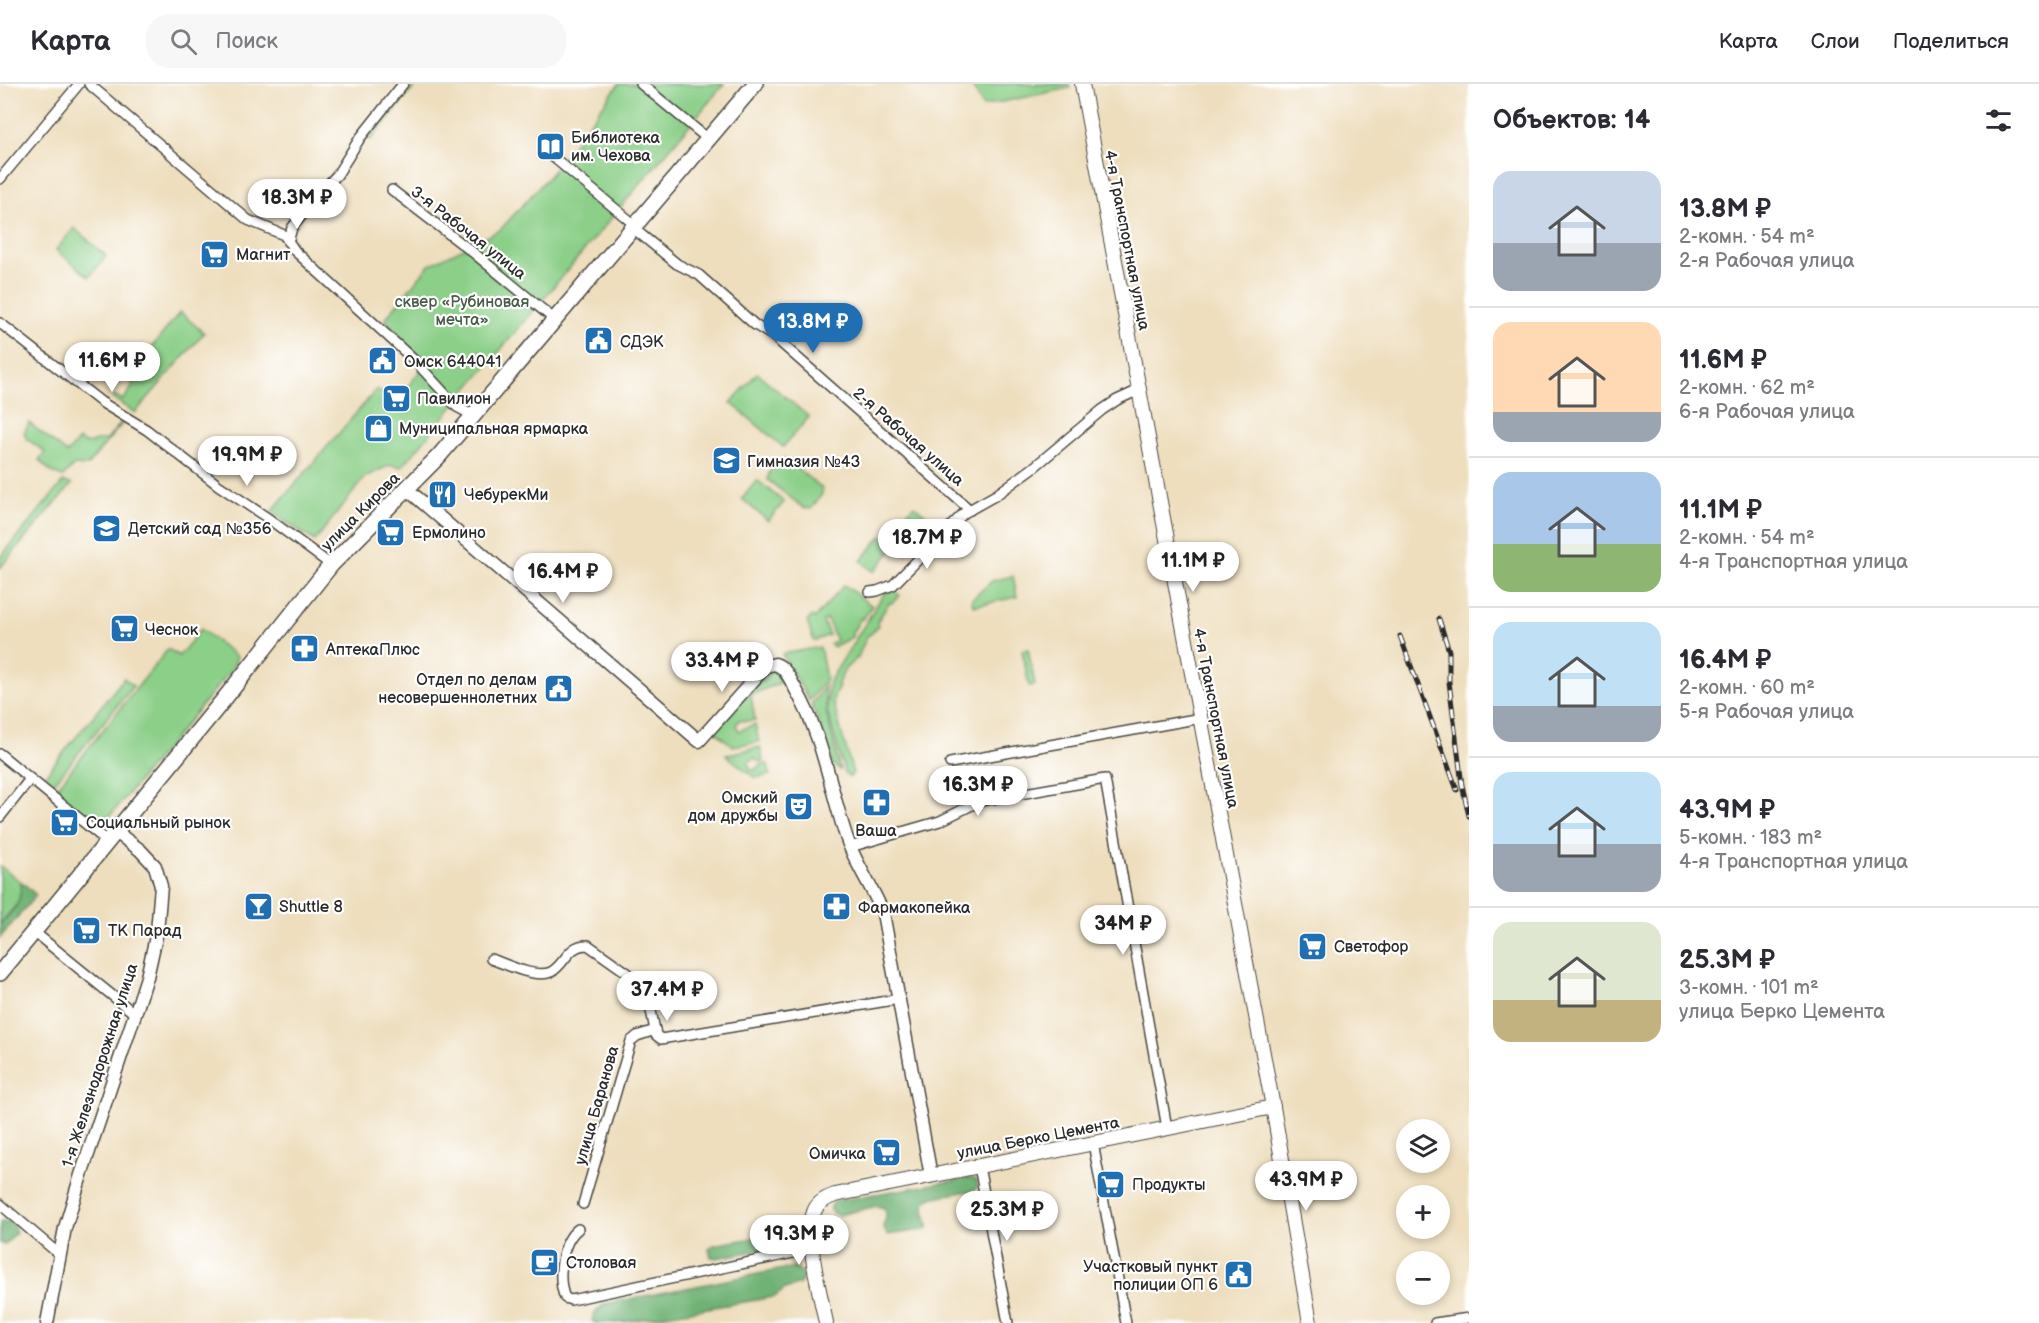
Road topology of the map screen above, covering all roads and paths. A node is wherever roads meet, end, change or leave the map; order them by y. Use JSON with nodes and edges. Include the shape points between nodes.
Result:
{"nodes":[{"id":1,"x":80,"y":84,"type":"edge"},
{"id":2,"x":89,"y":84,"type":"edge"},
{"id":3,"x":403,"y":84,"type":"edge"},
{"id":4,"x":641,"y":84,"type":"edge"},
{"id":5,"x":755,"y":84,"type":"edge"},
{"id":6,"x":1082,"y":84,"type":"edge"},
{"id":7,"x":708,"y":139,"type":"junction"},
{"id":8,"x":553,"y":157,"type":"dead end"},
{"id":9,"x":0,"y":179,"type":"edge"},
{"id":10,"x":392,"y":190,"type":"dead end"},
{"id":11,"x":634,"y":227,"type":"junction"},
{"id":12,"x":288,"y":242,"type":"junction"},
{"id":13,"x":555,"y":320,"type":"junction"},
{"id":14,"x":0,"y":324,"type":"edge"},
{"id":15,"x":1139,"y":390,"type":"junction"},
{"id":16,"x":474,"y":416,"type":"junction"},
{"id":17,"x":407,"y":489,"type":"junction"},
{"id":18,"x":970,"y":510,"type":"junction"},
{"id":19,"x":331,"y":565,"type":"junction"},
{"id":20,"x":870,"y":592,"type":"dead end"},
{"id":21,"x":1201,"y":718,"type":"junction"},
{"id":22,"x":0,"y":754,"type":"edge"},
{"id":23,"x":950,"y":763,"type":"dead end"},
{"id":24,"x":30,"y":779,"type":"junction"},
{"id":25,"x":0,"y":817,"type":"edge"},
{"id":26,"x":112,"y":837,"type":"junction"},
{"id":27,"x":850,"y":847,"type":"junction"},
{"id":28,"x":34,"y":932,"type":"junction"},
{"id":29,"x":491,"y":959,"type":"dead end"},
{"id":30,"x":0,"y":973,"type":"edge"},
{"id":31,"x":899,"y":999,"type":"junction"},
{"id":32,"x":135,"y":1014,"type":"junction"},
{"id":33,"x":655,"y":1030,"type":"junction"},
{"id":34,"x":1273,"y":1107,"type":"junction"},
{"id":35,"x":1167,"y":1128,"type":"junction"},
{"id":36,"x":1093,"y":1143,"type":"junction"},
{"id":37,"x":979,"y":1166,"type":"junction"},
{"id":38,"x":931,"y":1176,"type":"junction"},
{"id":39,"x":0,"y":1204,"type":"edge"},
{"id":40,"x":583,"y":1204,"type":"dead end"},
{"id":41,"x":578,"y":1229,"type":"dead end"},
{"id":42,"x":812,"y":1249,"type":"junction"},
{"id":43,"x":60,"y":1254,"type":"junction"},
{"id":44,"x":1469,"y":1318,"type":"edge"},
{"id":45,"x":47,"y":1323,"type":"edge"},
{"id":46,"x":826,"y":1323,"type":"edge"},
{"id":47,"x":1008,"y":1323,"type":"edge"},
{"id":48,"x":1126,"y":1323,"type":"edge"},
{"id":49,"x":1310,"y":1323,"type":"edge"},
{"id":50,"x":1435,"y":1323,"type":"edge"}],
"edges":[{"from":1,"to":9,"type":"street"},
{"from":2,"to":12,"type":"street","via":[[248,220],[277,231]]},
{"from":3,"to":12,"type":"street","via":[[360,138],[337,175],[292,228]]},
{"from":4,"to":7,"type":"street"},
{"from":5,"to":7,"type":"main road","name":"улица Кирова"},
{"from":6,"to":15,"type":"main road","name":"4-я Транспортная улица"},
{"from":7,"to":11,"type":"main road","name":"улица Кирова"},
{"from":8,"to":11,"type":"street","name":"2-я Рабочая улица"},
{"from":10,"to":13,"type":"street","name":"3-я Рабочая улица"},
{"from":11,"to":13,"type":"main road","name":"улица Кирова"},
{"from":11,"to":18,"type":"street","name":"2-я Рабочая улица","via":[[773,336]]},
{"from":12,"to":16,"type":"street","via":[[415,361],[457,406]]},
{"from":13,"to":16,"type":"main road","name":"улица Кирова"},
{"from":14,"to":19,"type":"street","via":[[101,402],[147,430]]},
{"from":15,"to":18,"type":"street","via":[[1102,410],[1024,475]]},
{"from":15,"to":21,"type":"main road","name":"4-я Транспортная улица"},
{"from":16,"to":17,"type":"main road","name":"улица Кирова"},
{"from":17,"to":19,"type":"main road","name":"улица Кирова"},
{"from":17,"to":27,"type":"street","via":[[699,741],[766,666],[775,664],[784,670],[818,735]]},
{"from":18,"to":20,"type":"street","via":[[893,585]]},
{"from":19,"to":26,"type":"main road","name":"улица Кирова"},
{"from":21,"to":23,"type":"street"},
{"from":21,"to":34,"type":"main road","name":"4-я Транспортная улица"},
{"from":22,"to":24,"type":"street"},
{"from":24,"to":25,"type":"street"},
{"from":24,"to":26,"type":"street"},
{"from":26,"to":28,"type":"main road","name":"улица Кирова"},
{"from":26,"to":32,"type":"street","name":"1-я Железнодорожная улица","via":[[148,857],[161,886],[157,932]]},
{"from":27,"to":31,"type":"street","via":[[883,913]]},
{"from":27,"to":35,"type":"street","via":[[940,821],[980,801],[1105,779]]},
{"from":28,"to":30,"type":"main road","name":"улица Кирова"},
{"from":28,"to":32,"type":"street"},
{"from":29,"to":33,"type":"street","via":[[533,974],[551,972],[575,948],[588,945],[646,986]]},
{"from":31,"to":33,"type":"street","via":[[661,1039]]},
{"from":31,"to":38,"type":"street"},
{"from":32,"to":43,"type":"street","name":"1-я Железнодорожная улица","via":[[81,1175]]},
{"from":33,"to":40,"type":"street","name":"улица Баранова","via":[[631,1041]]},
{"from":34,"to":35,"type":"main road","name":"улица Берко Цемента"},
{"from":34,"to":49,"type":"main road","name":"4-я Транспортная улица"},
{"from":35,"to":36,"type":"main road","name":"улица Берко Цемента"},
{"from":36,"to":37,"type":"main road","name":"улица Берко Цемента"},
{"from":36,"to":48,"type":"street"},
{"from":37,"to":38,"type":"main road","name":"улица Берко Цемента"},
{"from":37,"to":47,"type":"street"},
{"from":38,"to":42,"type":"main road","name":"улица Берко Цемента","via":[[824,1200],[814,1210]]},
{"from":39,"to":43,"type":"street"},
{"from":41,"to":42,"type":"street","via":[[570,1236],[564,1252],[561,1283],[565,1298],[570,1300]]},
{"from":42,"to":46,"type":"main road"},
{"from":43,"to":45,"type":"street","name":"1-я Железнодорожная улица"},
{"from":44,"to":50,"type":"street"}]}
